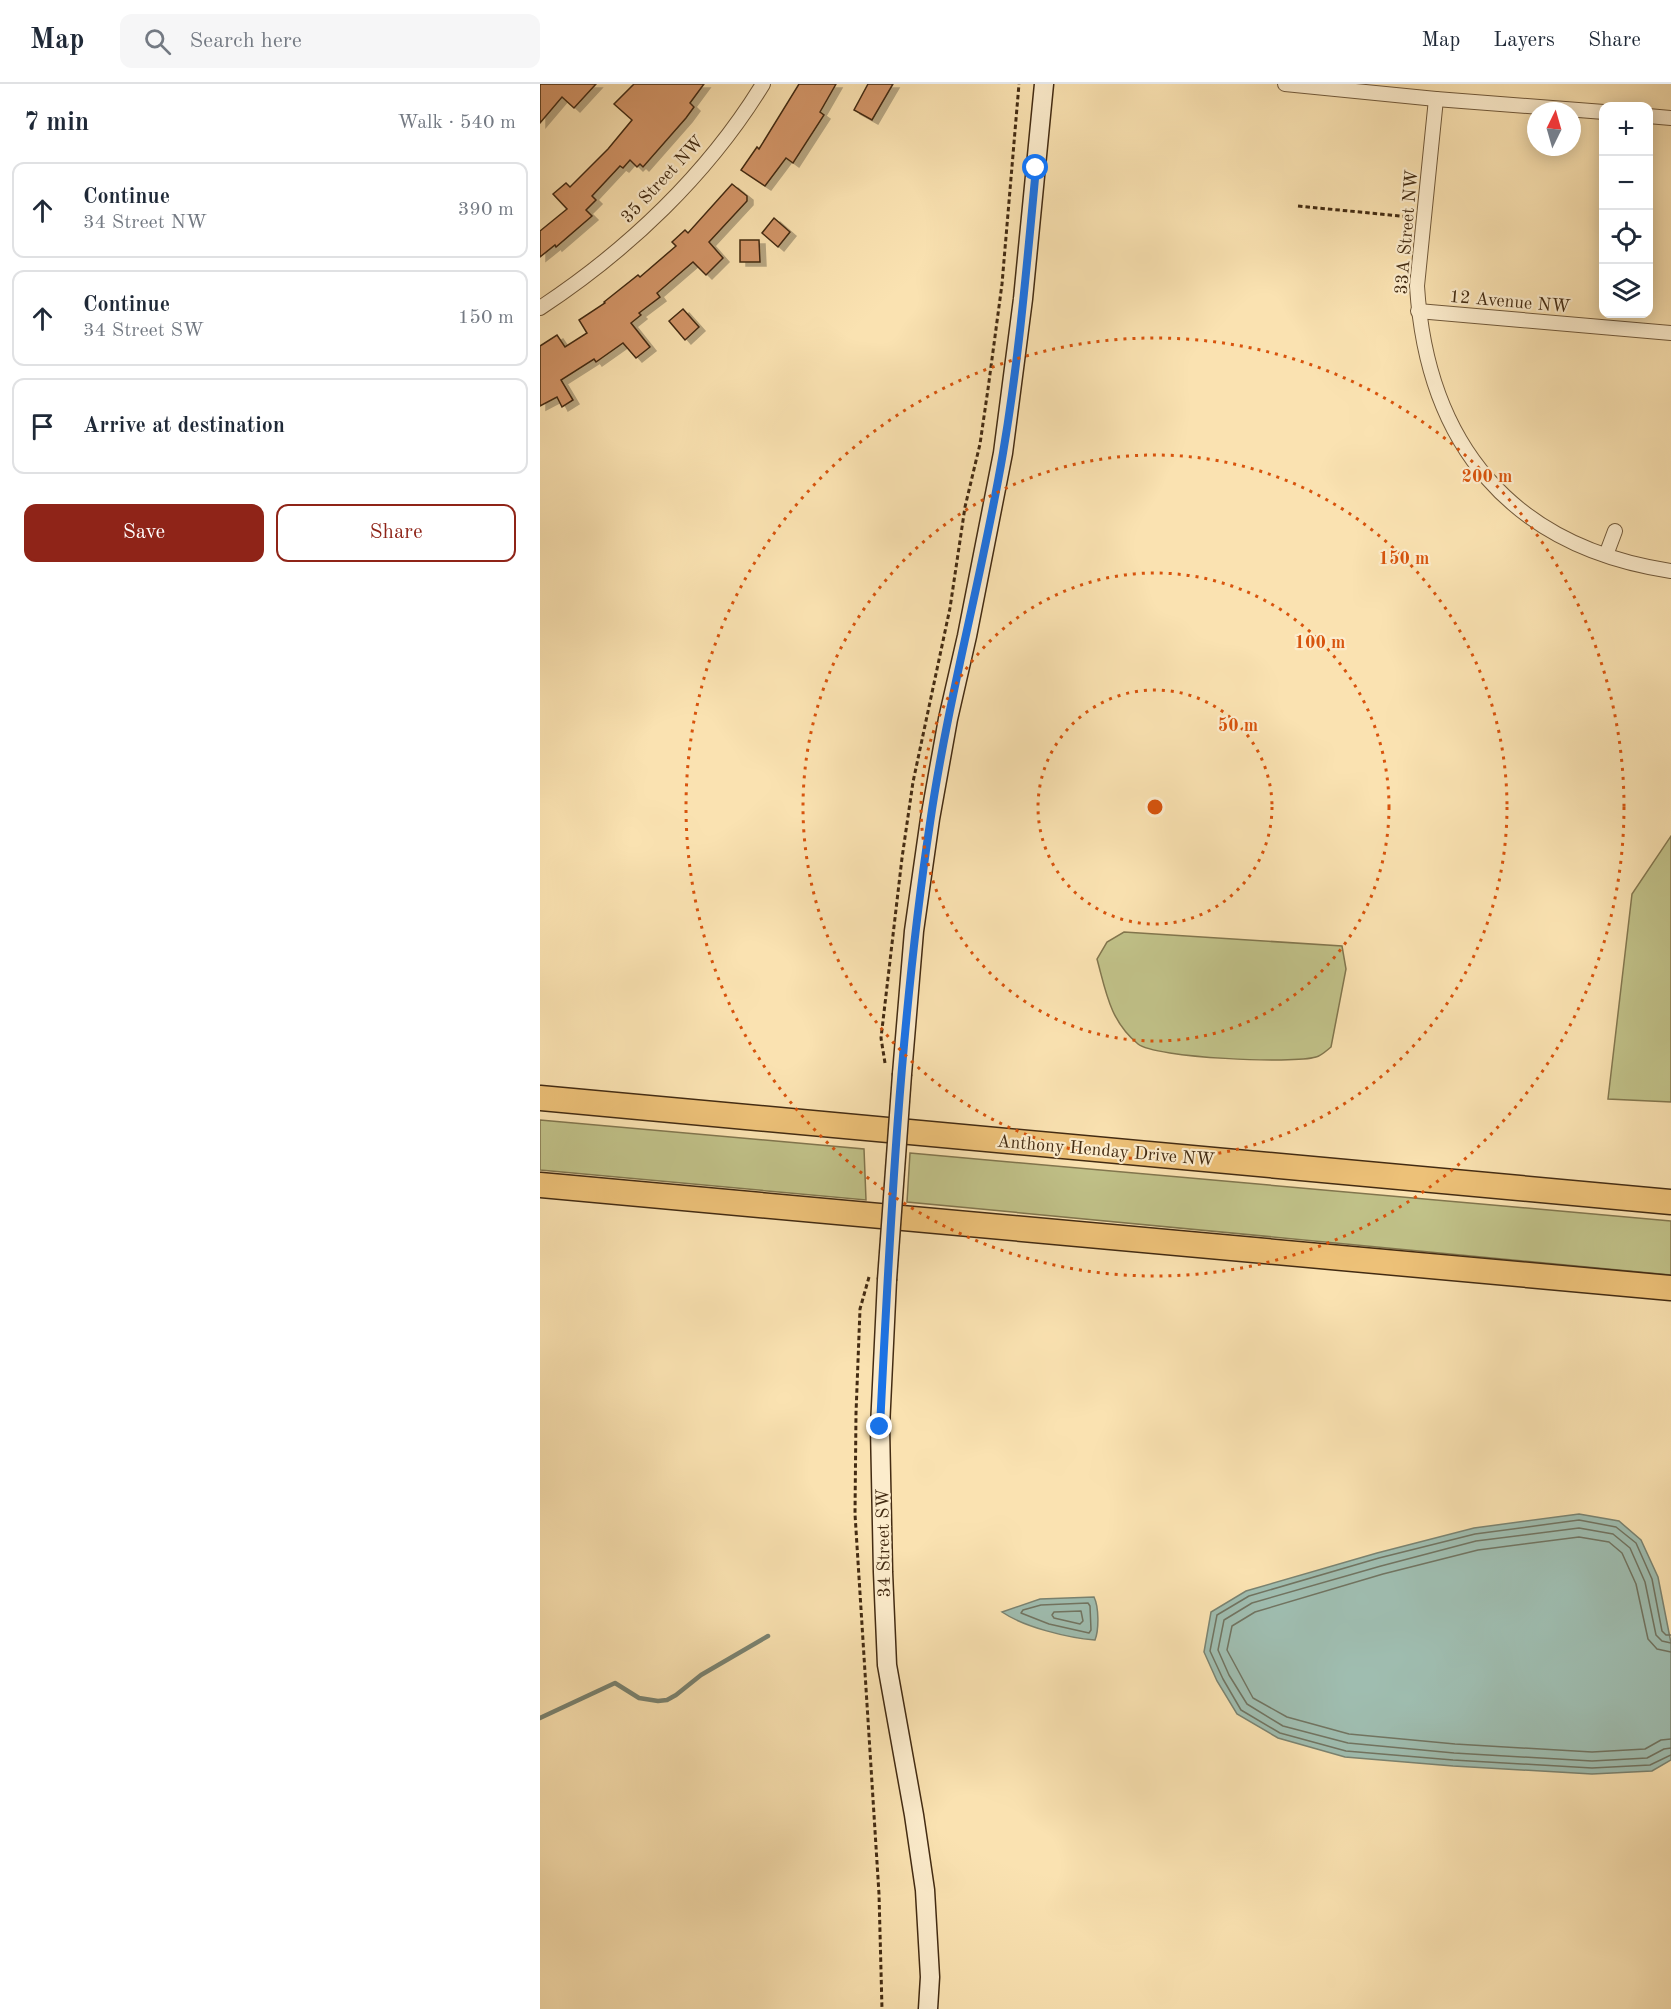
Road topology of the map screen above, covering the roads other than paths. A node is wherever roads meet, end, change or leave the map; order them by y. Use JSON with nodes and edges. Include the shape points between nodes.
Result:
{"nodes":[{"id":1,"x":763,"y":84,"type":"edge"},
{"id":2,"x":1044,"y":84,"type":"edge"},
{"id":3,"x":1285,"y":84,"type":"edge"},
{"id":4,"x":1436,"y":99,"type":"junction"},
{"id":5,"x":1599,"y":112,"type":"edge"},
{"id":6,"x":1653,"y":116,"type":"edge"},
{"id":7,"x":1671,"y":118,"type":"edge"},
{"id":8,"x":540,"y":308,"type":"edge"},
{"id":9,"x":1418,"y":311,"type":"junction"},
{"id":10,"x":1671,"y":333,"type":"edge"},
{"id":11,"x":1615,"y":531,"type":"dead end"},
{"id":12,"x":1606,"y":555,"type":"junction"},
{"id":13,"x":1671,"y":570,"type":"edge"},
{"id":14,"x":540,"y":1098,"type":"edge"},
{"id":15,"x":540,"y":1185,"type":"edge"},
{"id":16,"x":1671,"y":1202,"type":"edge"},
{"id":17,"x":1671,"y":1288,"type":"edge"},
{"id":18,"x":928,"y":2009,"type":"edge"}],
"edges":[{"from":1,"to":8,"type":"street","name":"35 Street NW","via":[[713,153],[669,202],[616,252]]},
{"from":2,"to":18,"type":"main road","name":"34 Street SW","bridge":true,"via":[[1003,453],[948,719],[914,932],[879,1276],[887,1665],[925,1890]]},
{"from":3,"to":4,"type":"street"},
{"from":4,"to":5,"type":"street"},
{"from":4,"to":9,"type":"street","name":"33A Street NW","via":[[1417,286]]},
{"from":6,"to":7,"type":"street"},
{"from":9,"to":10,"type":"street","name":"12 Avenue NW"},
{"from":9,"to":12,"type":"street","name":"33A Street NW","via":[[1427,363],[1464,448],[1500,492],[1533,520],[1580,546]]},
{"from":11,"to":12,"type":"street"},
{"from":12,"to":13,"type":"street","name":"33A Street NW"},
{"from":14,"to":16,"type":"highway","name":"Anthony Henday Drive NW"},
{"from":15,"to":17,"type":"highway"}]}
